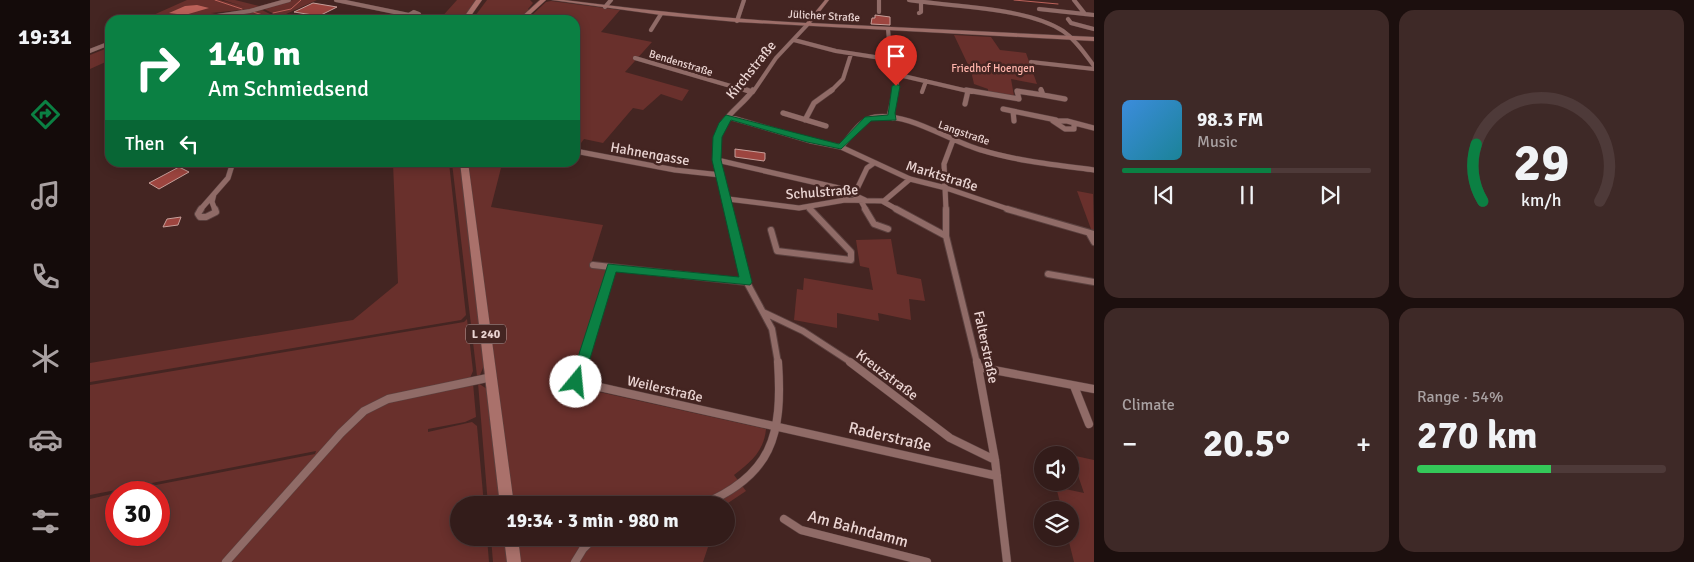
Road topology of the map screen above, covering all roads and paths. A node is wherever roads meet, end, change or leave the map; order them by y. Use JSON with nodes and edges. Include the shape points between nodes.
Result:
{"nodes":[{"id":1,"x":284,"y":0,"type":"edge"},
{"id":2,"x":289,"y":0,"type":"edge"},
{"id":3,"x":336,"y":0,"type":"edge"},
{"id":4,"x":481,"y":0,"type":"edge"},
{"id":5,"x":533,"y":0,"type":"edge"},
{"id":6,"x":543,"y":0,"type":"edge"},
{"id":7,"x":554,"y":0,"type":"edge"},
{"id":8,"x":611,"y":0,"type":"edge"},
{"id":9,"x":744,"y":0,"type":"edge"},
{"id":10,"x":827,"y":0,"type":"edge"},
{"id":11,"x":879,"y":0,"type":"edge"},
{"id":12,"x":909,"y":0,"type":"edge"},
{"id":13,"x":1074,"y":0,"type":"edge"},
{"id":14,"x":921,"y":1,"type":"edge"},
{"id":15,"x":538,"y":5,"type":"junction"},
{"id":16,"x":605,"y":7,"type":"junction"},
{"id":17,"x":1039,"y":9,"type":"dead end"},
{"id":18,"x":247,"y":11,"type":"junction"},
{"id":19,"x":879,"y":12,"type":"dead end"},
{"id":20,"x":919,"y":13,"type":"dead end"},
{"id":21,"x":661,"y":14,"type":"junction"},
{"id":22,"x":1085,"y":14,"type":"junction"},
{"id":23,"x":226,"y":15,"type":"edge"},
{"id":24,"x":409,"y":15,"type":"dead end"},
{"id":25,"x":469,"y":15,"type":"edge"},
{"id":26,"x":472,"y":15,"type":"edge"},
{"id":27,"x":527,"y":15,"type":"edge"},
{"id":28,"x":1094,"y":15,"type":"edge"},
{"id":29,"x":1068,"y":19,"type":"dead end"},
{"id":30,"x":737,"y":21,"type":"junction"},
{"id":31,"x":807,"y":25,"type":"junction"},
{"id":32,"x":888,"y":29,"type":"junction"},
{"id":33,"x":651,"y":30,"type":"dead end"},
{"id":34,"x":1094,"y":30,"type":"edge"},
{"id":35,"x":1072,"y":39,"type":"junction"},
{"id":36,"x":1094,"y":39,"type":"edge"},
{"id":37,"x":794,"y":40,"type":"junction"},
{"id":38,"x":105,"y":46,"type":"edge"},
{"id":39,"x":90,"y":52,"type":"edge"},
{"id":40,"x":851,"y":54,"type":"junction"},
{"id":41,"x":635,"y":58,"type":"dead end"},
{"id":42,"x":894,"y":60,"type":"junction"},
{"id":43,"x":1031,"y":62,"type":"dead end"},
{"id":44,"x":1094,"y":66,"type":"edge"},
{"id":45,"x":1094,"y":69,"type":"edge"},
{"id":46,"x":899,"y":75,"type":"junction"},
{"id":47,"x":926,"y":81,"type":"junction"},
{"id":48,"x":1041,"y":89,"type":"dead end"},
{"id":49,"x":968,"y":91,"type":"junction"},
{"id":50,"x":752,"y":92,"type":"junction"},
{"id":51,"x":922,"y":92,"type":"dead end"},
{"id":52,"x":1042,"y":95,"type":"junction"},
{"id":53,"x":1065,"y":99,"type":"dead end"},
{"id":54,"x":965,"y":104,"type":"dead end"},
{"id":55,"x":1003,"y":109,"type":"dead end"},
{"id":56,"x":1013,"y":111,"type":"junction"},
{"id":57,"x":783,"y":113,"type":"dead end"},
{"id":58,"x":729,"y":117,"type":"junction"},
{"id":59,"x":893,"y":118,"type":"junction"},
{"id":60,"x":805,"y":120,"type":"junction"},
{"id":61,"x":1056,"y":120,"type":"junction"},
{"id":62,"x":1014,"y":121,"type":"dead end"},
{"id":63,"x":1074,"y":125,"type":"junction"},
{"id":64,"x":826,"y":126,"type":"dead end"},
{"id":65,"x":1094,"y":128,"type":"edge"},
{"id":66,"x":954,"y":140,"type":"junction"},
{"id":67,"x":841,"y":147,"type":"junction"},
{"id":68,"x":580,"y":152,"type":"edge"},
{"id":69,"x":717,"y":160,"type":"junction"},
{"id":70,"x":874,"y":163,"type":"junction"},
{"id":71,"x":231,"y":167,"type":"edge"},
{"id":72,"x":465,"y":167,"type":"edge"},
{"id":73,"x":1094,"y":170,"type":"edge"},
{"id":74,"x":721,"y":176,"type":"junction"},
{"id":75,"x":910,"y":179,"type":"junction"},
{"id":76,"x":946,"y":188,"type":"junction"},
{"id":77,"x":848,"y":191,"type":"junction"},
{"id":78,"x":214,"y":194,"type":"dead end"},
{"id":79,"x":728,"y":199,"type":"junction"},
{"id":80,"x":845,"y":200,"type":"junction"},
{"id":81,"x":864,"y":201,"type":"junction"},
{"id":82,"x":882,"y":201,"type":"junction"},
{"id":83,"x":808,"y":206,"type":"junction"},
{"id":84,"x":888,"y":229,"type":"dead end"},
{"id":85,"x":771,"y":230,"type":"dead end"},
{"id":86,"x":1091,"y":233,"type":"edge"},
{"id":87,"x":946,"y":236,"type":"junction"},
{"id":88,"x":1094,"y":242,"type":"edge"},
{"id":89,"x":593,"y":265,"type":"dead end"},
{"id":90,"x":612,"y":267,"type":"junction"},
{"id":91,"x":1048,"y":274,"type":"dead end"},
{"id":92,"x":746,"y":282,"type":"junction"},
{"id":93,"x":1094,"y":282,"type":"edge"},
{"id":94,"x":763,"y":312,"type":"junction"},
{"id":95,"x":978,"y":367,"type":"junction"},
{"id":96,"x":492,"y":377,"type":"junction"},
{"id":97,"x":1074,"y":386,"type":"junction"},
{"id":98,"x":1094,"y":390,"type":"edge"},
{"id":99,"x":1089,"y":424,"type":"dead end"},
{"id":100,"x":776,"y":427,"type":"junction"},
{"id":101,"x":995,"y":460,"type":"junction"},
{"id":102,"x":997,"y":476,"type":"junction"},
{"id":103,"x":506,"y":496,"type":"edge"},
{"id":104,"x":722,"y":496,"type":"edge"},
{"id":105,"x":784,"y":519,"type":"dead end"},
{"id":106,"x":512,"y":546,"type":"edge"},
{"id":107,"x":586,"y":546,"type":"edge"},
{"id":108,"x":226,"y":562,"type":"edge"},
{"id":109,"x":514,"y":562,"type":"edge"},
{"id":110,"x":575,"y":562,"type":"edge"},
{"id":111,"x":927,"y":562,"type":"edge"},
{"id":112,"x":1007,"y":562,"type":"edge"}],
"edges":[{"from":1,"to":18,"type":"street"},
{"from":2,"to":18,"type":"street"},
{"from":3,"to":24,"type":"street"},
{"from":4,"to":25,"type":"main road"},
{"from":4,"to":26,"type":"main road"},
{"from":5,"to":15,"type":"main road"},
{"from":6,"to":15,"type":"main road"},
{"from":7,"to":16,"type":"main road","name":"Jülicher Straße"},
{"from":8,"to":16,"type":"street"},
{"from":9,"to":30,"type":"street"},
{"from":10,"to":31,"type":"main road"},
{"from":11,"to":19,"type":"street"},
{"from":12,"to":14,"type":"street"},
{"from":13,"to":22,"type":"street"},
{"from":14,"to":20,"type":"street"},
{"from":14,"to":35,"type":"street","via":[[1036,20],[1056,26]]},
{"from":15,"to":27,"type":"main road"},
{"from":16,"to":21,"type":"main road","name":"Jülicher Straße"},
{"from":17,"to":22,"type":"street"},
{"from":18,"to":23,"type":"street"},
{"from":21,"to":30,"type":"main road","name":"Jülicher Straße"},
{"from":21,"to":33,"type":"street"},
{"from":22,"to":28,"type":"street"},
{"from":29,"to":34,"type":"street"},
{"from":30,"to":31,"type":"main road","name":"Jülicher Straße"},
{"from":31,"to":32,"type":"main road","name":"Jülicher Straße"},
{"from":31,"to":37,"type":"street","name":"Kirchstraße"},
{"from":32,"to":35,"type":"main road","name":"Jülicher Straße"},
{"from":32,"to":42,"type":"street"},
{"from":35,"to":36,"type":"main road","name":"Jülicher Straße"},
{"from":35,"to":44,"type":"street"},
{"from":37,"to":40,"type":"street"},
{"from":37,"to":50,"type":"street","name":"Kirchstraße","via":[[776,58]]},
{"from":38,"to":39,"type":"street"},
{"from":40,"to":42,"type":"street"},
{"from":40,"to":60,"type":"street","via":[[843,79],[814,103]]},
{"from":41,"to":50,"type":"street","name":"Bendenstraße"},
{"from":42,"to":46,"type":"street","via":[[900,68]]},
{"from":43,"to":45,"type":"street"},
{"from":46,"to":47,"type":"street"},
{"from":46,"to":59,"type":"street","via":[[890,113]]},
{"from":47,"to":49,"type":"street"},
{"from":47,"to":51,"type":"street"},
{"from":48,"to":52,"type":"street"},
{"from":49,"to":52,"type":"street","via":[[1019,99],[1016,91]]},
{"from":49,"to":54,"type":"street"},
{"from":50,"to":58,"type":"street","name":"Kirchstraße"},
{"from":52,"to":53,"type":"street"},
{"from":55,"to":56,"type":"street"},
{"from":56,"to":61,"type":"street"},
{"from":56,"to":62,"type":"street"},
{"from":57,"to":60,"type":"street"},
{"from":58,"to":67,"type":"street","name":"Marktstraße"},
{"from":58,"to":69,"type":"street","name":"Kirchstraße","via":[[717,137]]},
{"from":59,"to":66,"type":"street","name":"Langstraße"},
{"from":59,"to":67,"type":"street","name":"Langstraße","via":[[868,119]]},
{"from":60,"to":64,"type":"street"},
{"from":61,"to":63,"type":"street"},
{"from":61,"to":63,"type":"street","via":[[1053,123],[1065,129],[1074,129]]},
{"from":63,"to":65,"type":"street"},
{"from":66,"to":73,"type":"street","name":"Langstraße","via":[[1005,156]]},
{"from":66,"to":76,"type":"street","name":"Falterstraße","via":[[944,164]]},
{"from":67,"to":70,"type":"street","name":"Marktstraße"},
{"from":68,"to":74,"type":"street","name":"Hahnengasse"},
{"from":69,"to":74,"type":"street","name":"Kirchstraße"},
{"from":69,"to":77,"type":"street"},
{"from":70,"to":75,"type":"street","name":"Marktstraße"},
{"from":70,"to":77,"type":"street","via":[[867,168],[857,189]]},
{"from":71,"to":78,"type":"street","via":[[228,178]]},
{"from":72,"to":96,"type":"main road","number":"L 240"},
{"from":74,"to":79,"type":"street","name":"Kirchstraße"},
{"from":75,"to":76,"type":"street","name":"Marktstraße"},
{"from":75,"to":82,"type":"street"},
{"from":76,"to":86,"type":"street","name":"Marktstraße"},
{"from":76,"to":87,"type":"street","name":"Falterstraße"},
{"from":77,"to":80,"type":"street"},
{"from":77,"to":81,"type":"street"},
{"from":79,"to":83,"type":"street","name":"Schulstraße","via":[[789,208]]},
{"from":79,"to":92,"type":"street","name":"Kirchstraße"},
{"from":80,"to":81,"type":"street","name":"Schulstraße"},
{"from":80,"to":83,"type":"street","name":"Schulstraße"},
{"from":81,"to":82,"type":"street","name":"Schulstraße"},
{"from":81,"to":84,"type":"street","via":[[874,224]]},
{"from":82,"to":87,"type":"street"},
{"from":83,"to":85,"type":"street","via":[[851,252],[852,258],[840,260],[775,251]]},
{"from":86,"to":88,"type":"street"},
{"from":87,"to":95,"type":"street","name":"Falterstraße"},
{"from":89,"to":90,"type":"street"},
{"from":90,"to":92,"type":"street"},
{"from":90,"to":100,"type":"street","name":"Weilerstraße","via":[[576,382]]},
{"from":91,"to":93,"type":"street"},
{"from":92,"to":94,"type":"street","name":"Kirchstraße"},
{"from":94,"to":100,"type":"street","name":"Kirchstraße","via":[[772,330],[778,358]]},
{"from":94,"to":101,"type":"street","name":"Kreuzstraße","via":[[819,340],[947,436]]},
{"from":95,"to":97,"type":"street"},
{"from":95,"to":101,"type":"street","name":"Falterstraße"},
{"from":96,"to":103,"type":"main road","number":"L 240"},
{"from":96,"to":108,"type":"street","via":[[388,399],[364,411],[340,433]]},
{"from":97,"to":98,"type":"street"},
{"from":97,"to":99,"type":"street"},
{"from":100,"to":102,"type":"street","name":"Raderstraße"},
{"from":100,"to":104,"type":"street","name":"Kirchstraße","via":[[766,458],[751,476]]},
{"from":101,"to":102,"type":"street","name":"Falterstraße"},
{"from":102,"to":112,"type":"street","name":"Falterstraße"},
{"from":105,"to":111,"type":"street","name":"Am Bahndamm","via":[[801,530]]},
{"from":106,"to":109,"type":"main road"},
{"from":107,"to":110,"type":"street"}]}
